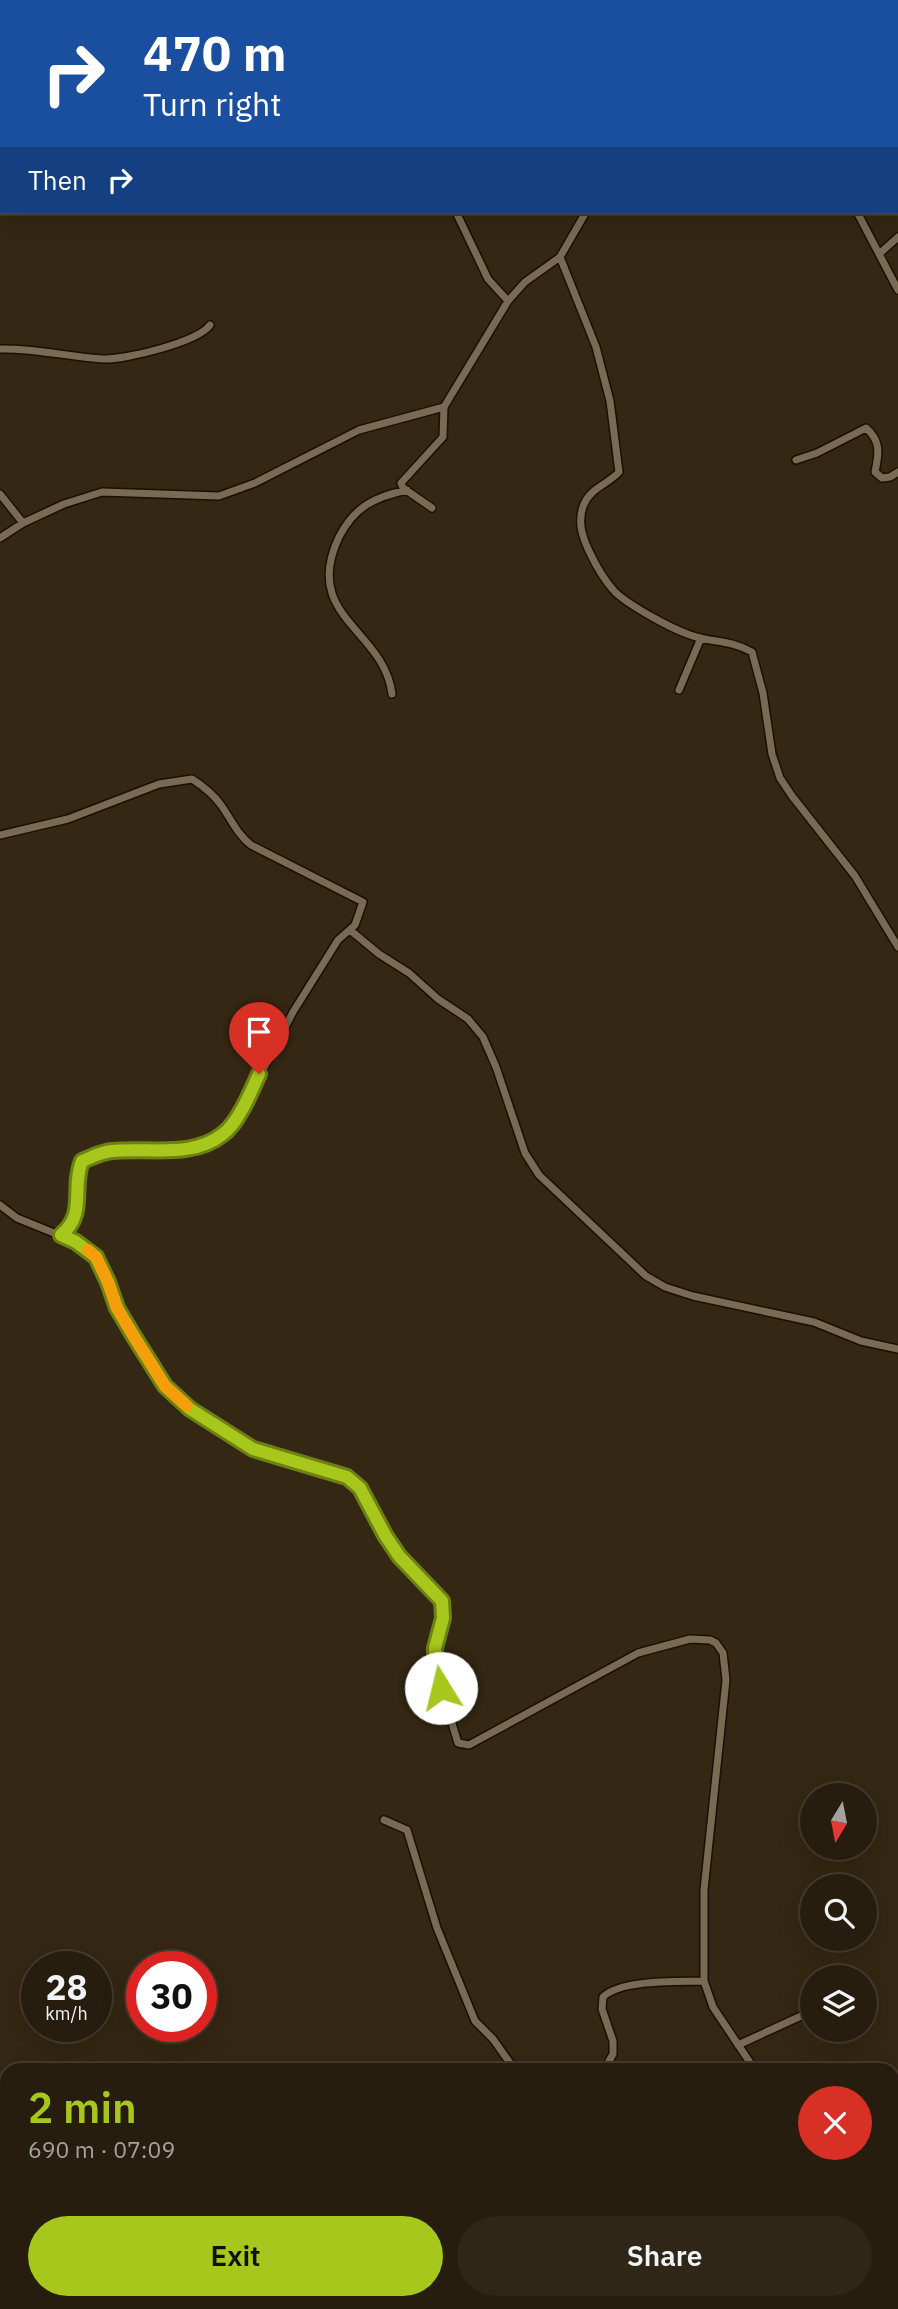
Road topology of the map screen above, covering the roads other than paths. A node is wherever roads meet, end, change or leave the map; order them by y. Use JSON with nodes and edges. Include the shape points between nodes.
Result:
{"nodes":[{"id":1,"x":457,"y":214,"type":"edge"},
{"id":2,"x":585,"y":214,"type":"edge"},
{"id":3,"x":859,"y":214,"type":"edge"},
{"id":4,"x":898,"y":237,"type":"edge"},
{"id":5,"x":879,"y":254,"type":"junction"},
{"id":6,"x":560,"y":257,"type":"junction"},
{"id":7,"x":898,"y":290,"type":"edge"},
{"id":8,"x":508,"y":301,"type":"junction"},
{"id":9,"x":210,"y":325,"type":"dead end"},
{"id":10,"x":0,"y":349,"type":"edge"},
{"id":11,"x":444,"y":407,"type":"junction"},
{"id":12,"x":796,"y":460,"type":"dead end"},
{"id":13,"x":898,"y":472,"type":"edge"},
{"id":14,"x":407,"y":490,"type":"junction"},
{"id":15,"x":0,"y":494,"type":"edge"},
{"id":16,"x":432,"y":508,"type":"dead end"},
{"id":17,"x":23,"y":523,"type":"junction"},
{"id":18,"x":0,"y":538,"type":"edge"},
{"id":19,"x":701,"y":638,"type":"junction"},
{"id":20,"x":679,"y":690,"type":"dead end"},
{"id":21,"x":392,"y":694,"type":"dead end"},
{"id":22,"x":0,"y":835,"type":"edge"},
{"id":23,"x":349,"y":930,"type":"junction"},
{"id":24,"x":898,"y":947,"type":"edge"},
{"id":25,"x":0,"y":1205,"type":"edge"},
{"id":26,"x":61,"y":1235,"type":"junction"},
{"id":27,"x":898,"y":1349,"type":"edge"},
{"id":28,"x":384,"y":1820,"type":"dead end"},
{"id":29,"x":704,"y":1981,"type":"junction"},
{"id":30,"x":800,"y":2017,"type":"edge"},
{"id":31,"x":738,"y":2045,"type":"junction"},
{"id":32,"x":510,"y":2063,"type":"edge"},
{"id":33,"x":608,"y":2063,"type":"edge"},
{"id":34,"x":750,"y":2063,"type":"edge"}],
"edges":[{"from":1,"to":8,"type":"street","via":[[488,279]]},
{"from":2,"to":6,"type":"street"},
{"from":3,"to":5,"type":"street"},
{"from":4,"to":5,"type":"street"},
{"from":5,"to":7,"type":"street"},
{"from":6,"to":8,"type":"street","via":[[525,282]]},
{"from":6,"to":19,"type":"street","via":[[596,347],[610,401],[619,472],[596,488],[584,504],[580,525],[584,540],[617,594],[658,620]]},
{"from":8,"to":11,"type":"street"},
{"from":9,"to":10,"type":"street","via":[[181,343],[105,359]]},
{"from":11,"to":14,"type":"street","via":[[443,437],[401,483]]},
{"from":11,"to":17,"type":"street","via":[[359,430],[255,483],[219,496],[102,492]]},
{"from":12,"to":13,"type":"street","via":[[866,428],[878,444],[875,472],[882,478]]},
{"from":14,"to":16,"type":"street"},
{"from":14,"to":21,"type":"street","via":[[376,498],[360,508],[331,555],[333,600],[374,653]]},
{"from":15,"to":17,"type":"street"},
{"from":17,"to":18,"type":"street"},
{"from":19,"to":20,"type":"street"},
{"from":19,"to":24,"type":"street","via":[[737,644],[751,652],[780,778],[855,876]]},
{"from":22,"to":23,"type":"street","via":[[68,819],[159,784],[192,779],[220,803],[251,845],[363,901]]},
{"from":23,"to":26,"type":"street","via":[[293,1012],[225,1134],[186,1149],[113,1151],[82,1161],[76,1175],[76,1213],[72,1226]]},
{"from":23,"to":27,"type":"street","via":[[468,1019],[483,1037],[525,1153],[539,1175],[646,1276],[693,1296],[814,1322]]},
{"from":25,"to":26,"type":"street","via":[[17,1218]]},
{"from":26,"to":29,"type":"street","via":[[96,1257],[133,1335],[165,1386],[190,1409],[253,1449],[347,1477],[360,1488],[399,1556],[442,1601],[435,1668],[457,1744],[468,1745],[638,1653],[690,1639],[716,1643],[723,1653],[726,1680],[704,1889]]},
{"from":28,"to":32,"type":"street","via":[[407,1830],[437,1928],[475,2021]]},
{"from":29,"to":31,"type":"street","via":[[713,2007]]},
{"from":29,"to":33,"type":"street","via":[[610,1991],[603,1997],[612,2041]]},
{"from":30,"to":31,"type":"street"},
{"from":31,"to":34,"type":"street"}]}
